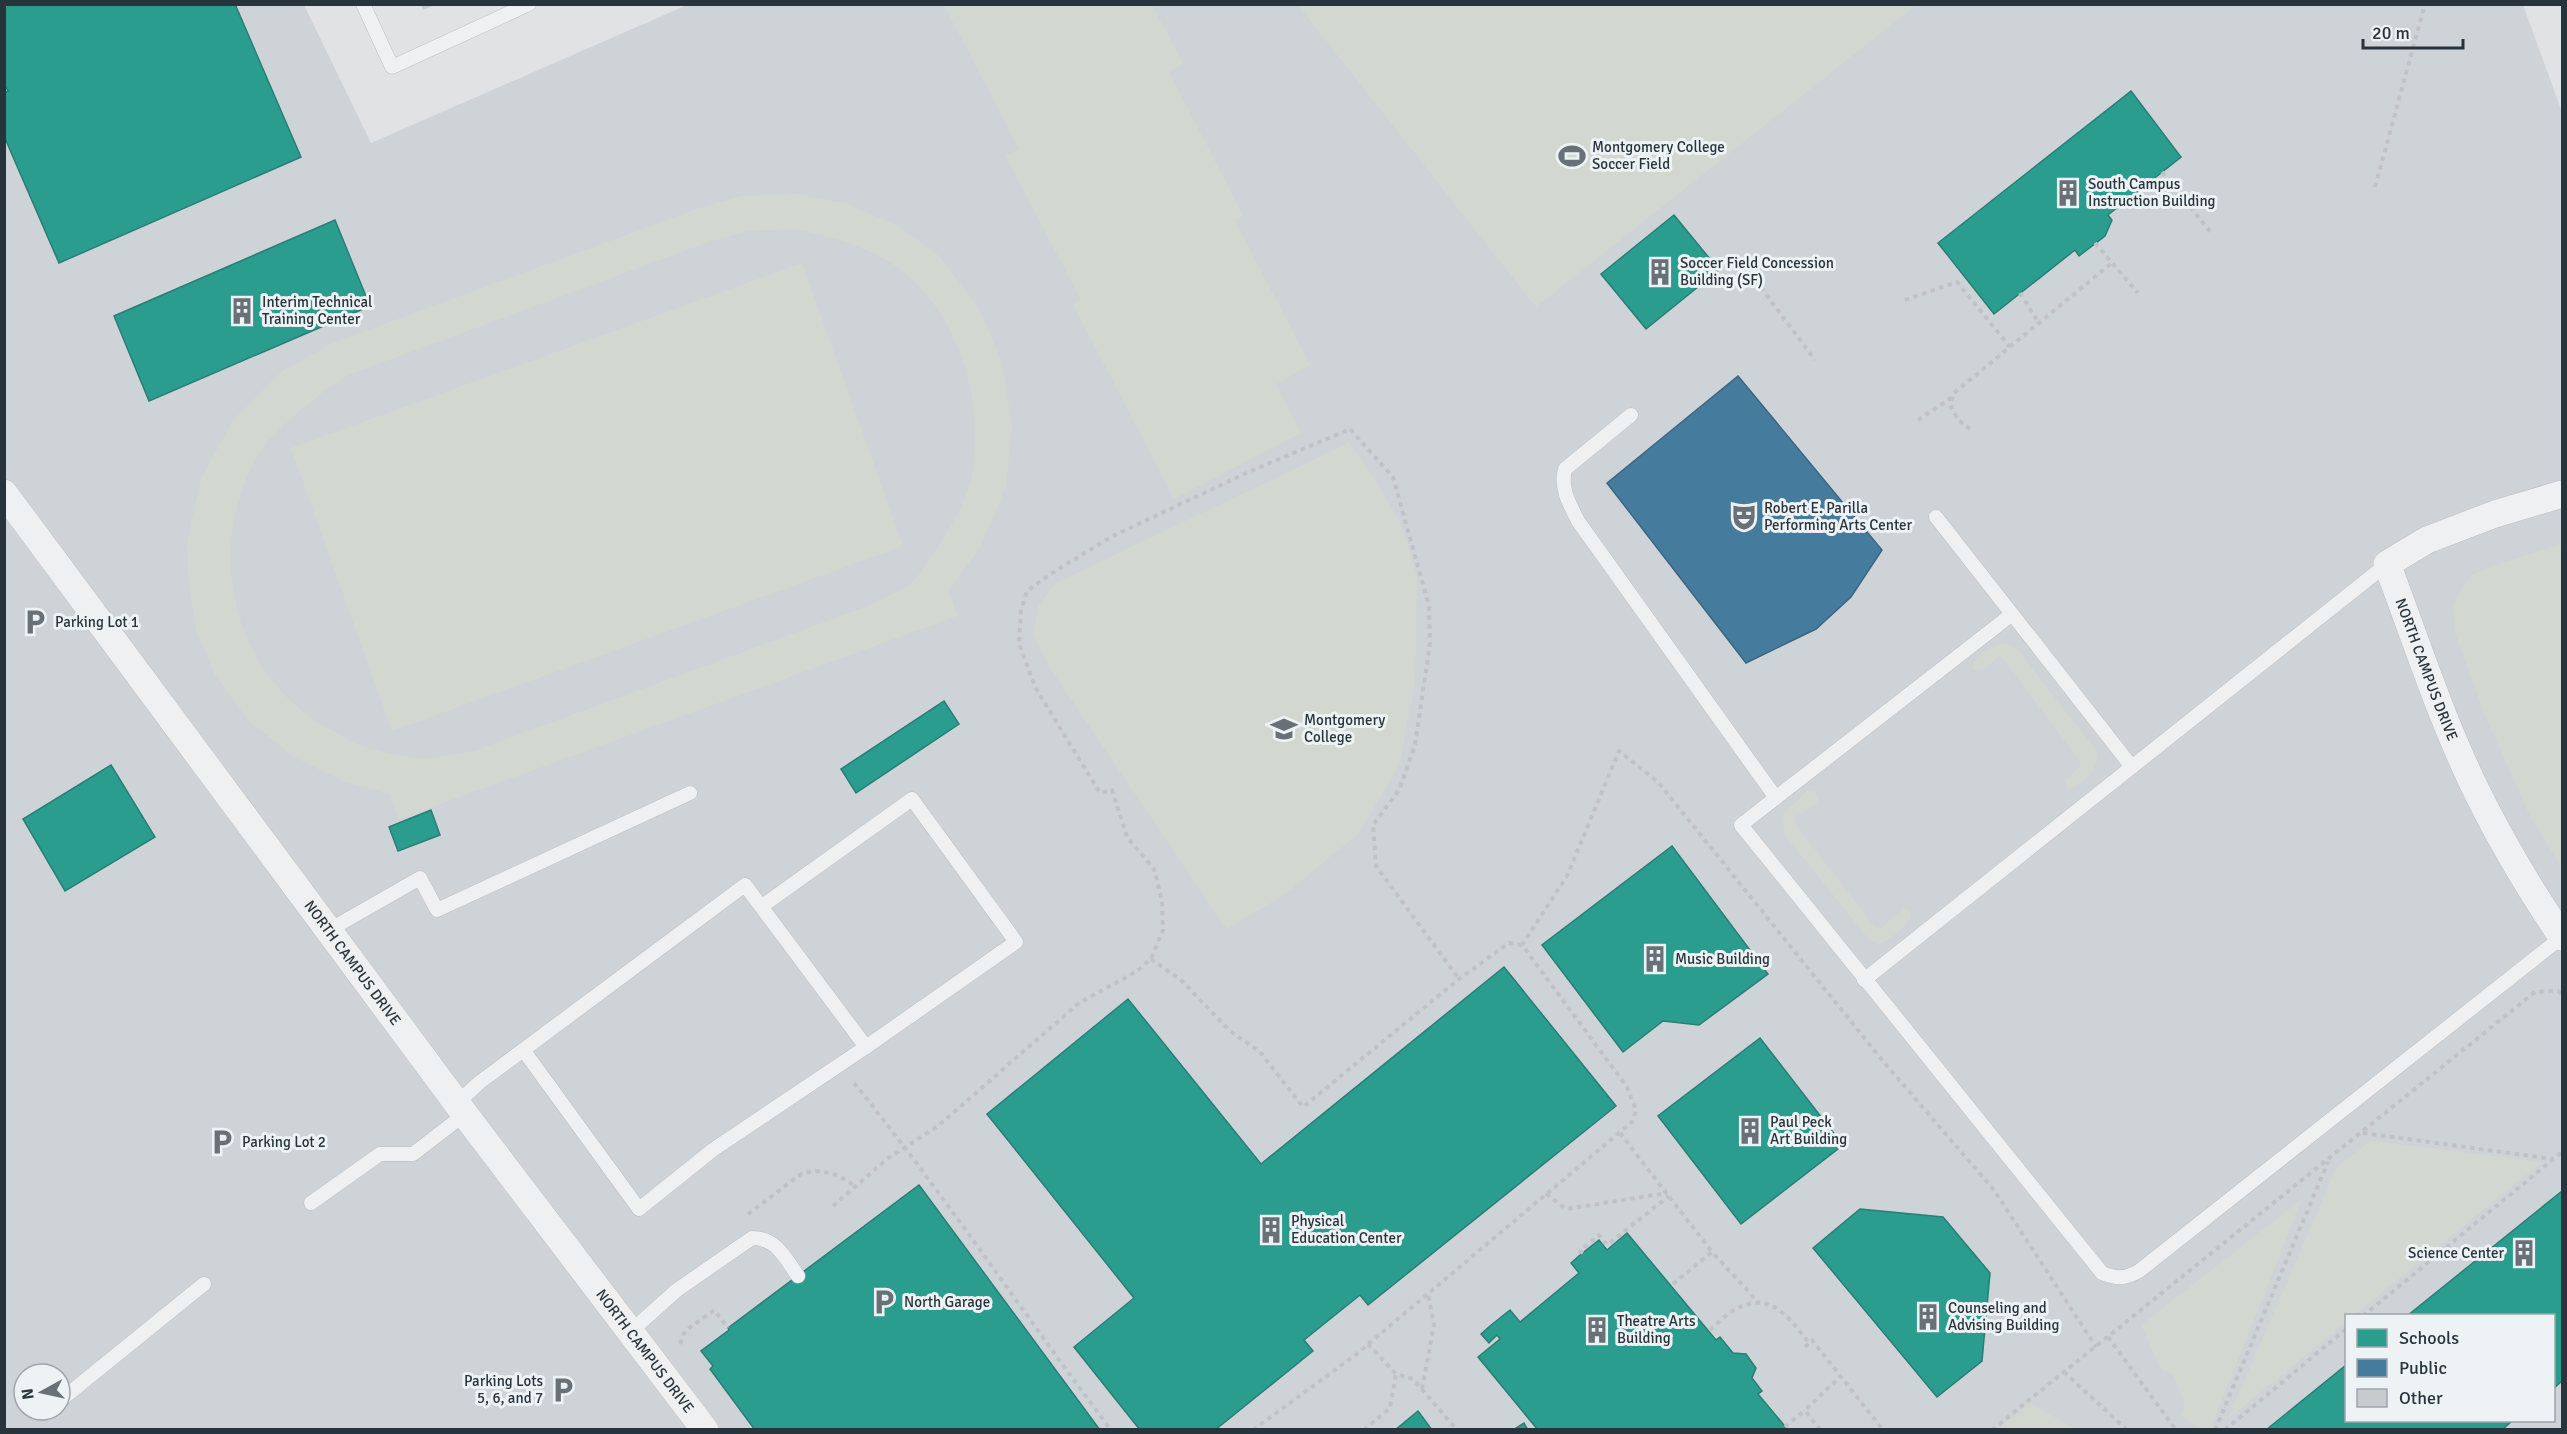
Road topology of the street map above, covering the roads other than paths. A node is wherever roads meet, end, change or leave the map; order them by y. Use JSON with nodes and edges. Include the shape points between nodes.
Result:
{"nodes":[{"id":1,"x":363,"y":4,"type":"edge"},
{"id":2,"x":530,"y":4,"type":"edge"},
{"id":3,"x":1631,"y":415,"type":"dead end"},
{"id":4,"x":4,"y":493,"type":"edge"},
{"id":5,"x":2562,"y":494,"type":"edge"},
{"id":6,"x":1936,"y":517,"type":"dead end"},
{"id":7,"x":2387,"y":564,"type":"junction"},
{"id":8,"x":2012,"y":615,"type":"junction"},
{"id":9,"x":2132,"y":767,"type":"junction"},
{"id":10,"x":690,"y":793,"type":"dead end"},
{"id":11,"x":1776,"y":798,"type":"junction"},
{"id":12,"x":762,"y":906,"type":"junction"},
{"id":13,"x":328,"y":930,"type":"junction"},
{"id":14,"x":2562,"y":937,"type":"edge"},
{"id":15,"x":1864,"y":980,"type":"junction"},
{"id":16,"x":866,"y":1047,"type":"junction"},
{"id":17,"x":524,"y":1051,"type":"junction"},
{"id":18,"x":461,"y":1108,"type":"junction"},
{"id":19,"x":311,"y":1203,"type":"dead end"},
{"id":20,"x":798,"y":1276,"type":"dead end"},
{"id":21,"x":204,"y":1284,"type":"dead end"},
{"id":22,"x":630,"y":1332,"type":"junction"},
{"id":23,"x":72,"y":1391,"type":"edge"},
{"id":24,"x":705,"y":1430,"type":"edge"}],
"edges":[{"from":1,"to":2,"type":"lane","via":[[392,67]]},
{"from":3,"to":11,"type":"lane","via":[[1565,469],[1562,481],[1566,496],[1578,521]]},
{"from":4,"to":13,"type":"street","name":"NORTH CAMPUS DRIVE"},
{"from":5,"to":7,"type":"street","via":[[2427,540]]},
{"from":6,"to":8,"type":"lane"},
{"from":7,"to":9,"type":"lane"},
{"from":7,"to":14,"type":"street","name":"NORTH CAMPUS DRIVE","via":[[2476,791],[2509,853]]},
{"from":8,"to":9,"type":"lane"},
{"from":8,"to":11,"type":"lane"},
{"from":9,"to":15,"type":"lane"},
{"from":10,"to":13,"type":"lane","via":[[437,910],[420,878]]},
{"from":11,"to":15,"type":"lane","via":[[1741,825]]},
{"from":12,"to":16,"type":"lane"},
{"from":12,"to":16,"type":"lane","via":[[912,799],[1016,942]]},
{"from":12,"to":17,"type":"lane","via":[[745,885]]},
{"from":13,"to":18,"type":"street","name":"NORTH CAMPUS DRIVE"},
{"from":14,"to":15,"type":"lane","via":[[2139,1271],[2116,1278],[2102,1273]]},
{"from":16,"to":17,"type":"lane","via":[[714,1149],[639,1209]]},
{"from":17,"to":18,"type":"lane","via":[[480,1082]]},
{"from":18,"to":19,"type":"lane","via":[[413,1154],[380,1154]]},
{"from":18,"to":22,"type":"street","name":"NORTH CAMPUS DRIVE"},
{"from":20,"to":22,"type":"lane","via":[[776,1245],[752,1238],[677,1290]]},
{"from":21,"to":23,"type":"lane"},
{"from":22,"to":24,"type":"street","name":"NORTH CAMPUS DRIVE"}]}
